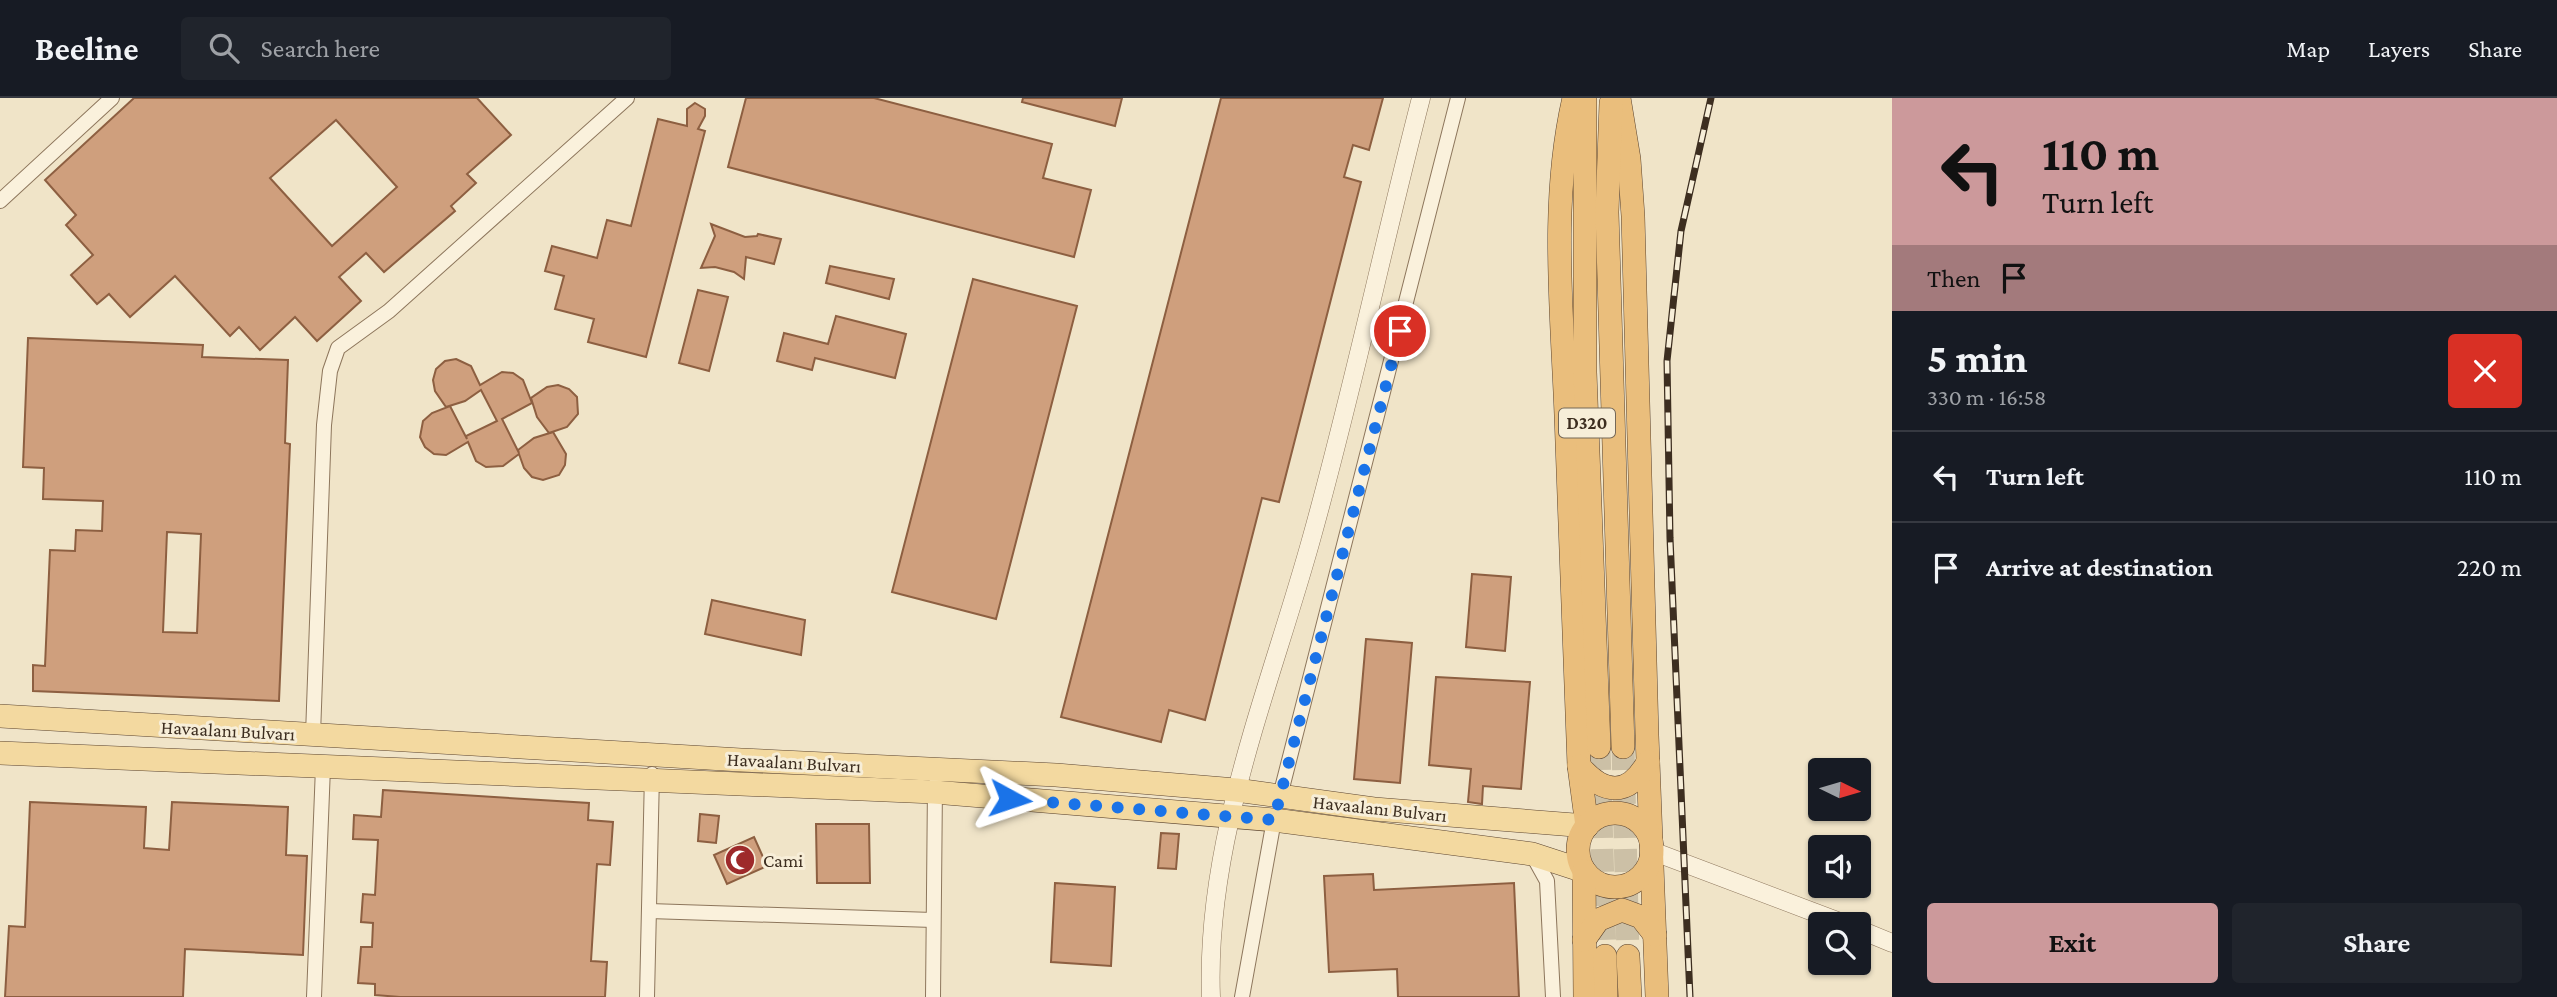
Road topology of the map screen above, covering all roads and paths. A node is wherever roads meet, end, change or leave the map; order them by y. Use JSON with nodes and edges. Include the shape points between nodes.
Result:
{"nodes":[{"id":1,"x":112,"y":98,"type":"edge"},
{"id":2,"x":627,"y":98,"type":"edge"},
{"id":3,"x":1421,"y":98,"type":"edge"},
{"id":4,"x":1458,"y":98,"type":"edge"},
{"id":5,"x":1574,"y":98,"type":"edge"},
{"id":6,"x":1585,"y":98,"type":"edge"},
{"id":7,"x":1611,"y":98,"type":"edge"},
{"id":8,"x":1619,"y":98,"type":"edge"},
{"id":9,"x":0,"y":201,"type":"edge"},
{"id":10,"x":0,"y":716,"type":"edge"},
{"id":11,"x":313,"y":735,"type":"junction"},
{"id":12,"x":1599,"y":747,"type":"tunnel mouth"},
{"id":13,"x":1623,"y":747,"type":"tunnel mouth"},
{"id":14,"x":0,"y":753,"type":"edge"},
{"id":15,"x":653,"y":755,"type":"junction"},
{"id":16,"x":1648,"y":762,"type":"junction"},
{"id":17,"x":323,"y":766,"type":"junction"},
{"id":18,"x":1579,"y":766,"type":"junction"},
{"id":19,"x":936,"y":768,"type":"junction"},
{"id":20,"x":962,"y":769,"type":"junction"},
{"id":21,"x":1011,"y":772,"type":"junction"},
{"id":22,"x":652,"y":780,"type":"junction"},
{"id":23,"x":1236,"y":790,"type":"junction"},
{"id":24,"x":934,"y":792,"type":"junction"},
{"id":25,"x":960,"y":794,"type":"junction"},
{"id":26,"x":1280,"y":796,"type":"junction"},
{"id":27,"x":1010,"y":799,"type":"junction"},
{"id":28,"x":1231,"y":817,"type":"junction"},
{"id":29,"x":1274,"y":820,"type":"junction"},
{"id":30,"x":1587,"y":827,"type":"junction"},
{"id":31,"x":1652,"y":851,"type":"junction"},
{"id":32,"x":1532,"y":854,"type":"junction"},
{"id":33,"x":1584,"y":871,"type":"junction"},
{"id":34,"x":649,"y":911,"type":"junction"},
{"id":35,"x":1813,"y":912,"type":"edge"},
{"id":36,"x":933,"y":920,"type":"junction"},
{"id":37,"x":1871,"y":934,"type":"edge"},
{"id":38,"x":1655,"y":935,"type":"junction"},
{"id":39,"x":1584,"y":940,"type":"junction"},
{"id":40,"x":1892,"y":943,"type":"edge"},
{"id":41,"x":1605,"y":956,"type":"tunnel mouth"},
{"id":42,"x":1628,"y":956,"type":"tunnel mouth"},
{"id":43,"x":314,"y":997,"type":"edge"},
{"id":44,"x":647,"y":997,"type":"edge"},
{"id":45,"x":933,"y":997,"type":"edge"},
{"id":46,"x":1211,"y":997,"type":"edge"},
{"id":47,"x":1242,"y":997,"type":"edge"},
{"id":48,"x":1553,"y":997,"type":"edge"},
{"id":49,"x":1585,"y":997,"type":"edge"},
{"id":50,"x":1606,"y":997,"type":"edge"},
{"id":51,"x":1630,"y":997,"type":"edge"},
{"id":52,"x":1657,"y":997,"type":"edge"}],
"edges":[{"from":1,"to":9,"type":"street"},
{"from":2,"to":11,"type":"street","via":[[389,311],[338,348],[330,371],[324,425]]},
{"from":3,"to":23,"type":"street","via":[[1312,538]]},
{"from":4,"to":26,"type":"street"},
{"from":5,"to":18,"type":"highway","via":[[1564,141],[1560,217]]},
{"from":6,"to":12,"type":"highway","number":"D320","via":[[1585,372]]},
{"from":7,"to":13,"type":"highway","number":"D320","via":[[1607,212]]},
{"from":8,"to":16,"type":"highway","via":[[1633,216]]},
{"from":10,"to":11,"type":"main road","name":"Havaalanı Bulvarı"},
{"from":11,"to":15,"type":"main road","name":"Havaalanı Bulvarı"},
{"from":14,"to":17,"type":"main road","name":"Havaalanı Bulvarı"},
{"from":15,"to":19,"type":"main road","name":"Havaalanı Bulvarı"},
{"from":15,"to":22,"type":"street"},
{"from":16,"to":18,"type":"highway","via":[[1637,779],[1618,788],[1595,783]]},
{"from":16,"to":31,"type":"highway"},
{"from":17,"to":22,"type":"main road","name":"Havaalanı Bulvarı"},
{"from":17,"to":43,"type":"street"},
{"from":18,"to":30,"type":"highway"},
{"from":19,"to":20,"type":"main road","name":"Havaalanı Bulvarı"},
{"from":19,"to":24,"type":"street"},
{"from":20,"to":21,"type":"main road","name":"Havaalanı Bulvarı"},
{"from":20,"to":25,"type":"main road"},
{"from":21,"to":23,"type":"main road","name":"Havaalanı Bulvarı"},
{"from":21,"to":27,"type":"main road"},
{"from":22,"to":24,"type":"main road","name":"Havaalanı Bulvarı"},
{"from":22,"to":34,"type":"street"},
{"from":23,"to":26,"type":"main road","name":"Havaalanı Bulvarı"},
{"from":23,"to":28,"type":"street"},
{"from":24,"to":25,"type":"main road","name":"Havaalanı Bulvarı"},
{"from":24,"to":36,"type":"street"},
{"from":25,"to":27,"type":"main road","name":"Havaalanı Bulvarı"},
{"from":26,"to":29,"type":"main road"},
{"from":26,"to":30,"type":"main road","name":"Havaalanı Bulvarı"},
{"from":27,"to":28,"type":"main road","name":"Havaalanı Bulvarı"},
{"from":28,"to":29,"type":"main road","name":"Havaalanı Bulvarı"},
{"from":28,"to":46,"type":"street","via":[[1209,950]]},
{"from":29,"to":32,"type":"main road","name":"Havaalanı Bulvarı"},
{"from":29,"to":47,"type":"street"},
{"from":30,"to":31,"type":"highway","via":[[1606,814],[1628,816],[1646,830]]},
{"from":30,"to":33,"type":"highway","via":[[1578,848]]},
{"from":31,"to":33,"type":"highway","via":[[1644,873],[1625,886],[1602,885]]},
{"from":31,"to":35,"type":"street"},
{"from":31,"to":38,"type":"highway"},
{"from":32,"to":33,"type":"main road","name":"Havaalanı Bulvarı"},
{"from":32,"to":48,"type":"street","via":[[1547,881]]},
{"from":33,"to":39,"type":"highway"},
{"from":34,"to":36,"type":"street"},
{"from":34,"to":44,"type":"street"},
{"from":36,"to":45,"type":"street"},
{"from":37,"to":40,"type":"street"},
{"from":38,"to":39,"type":"highway","via":[[1641,917],[1622,910],[1598,920]]},
{"from":38,"to":52,"type":"highway"},
{"from":39,"to":49,"type":"highway"},
{"from":41,"to":50,"type":"highway"},
{"from":42,"to":51,"type":"highway"}]}
